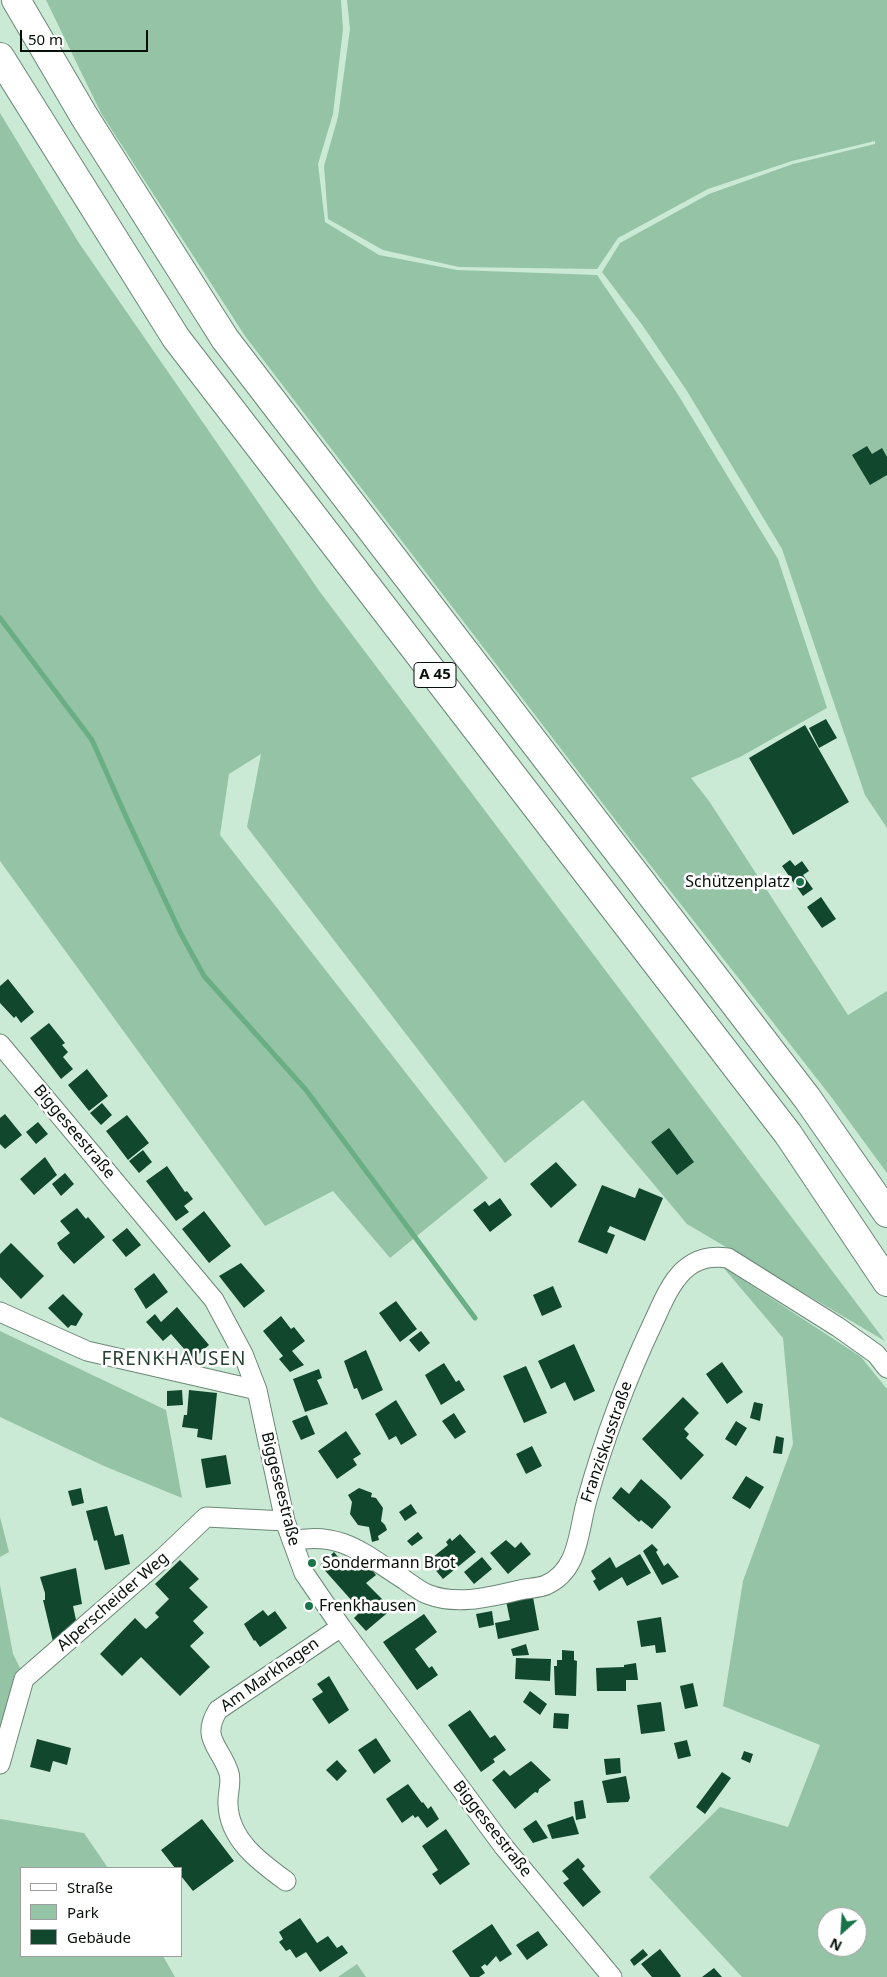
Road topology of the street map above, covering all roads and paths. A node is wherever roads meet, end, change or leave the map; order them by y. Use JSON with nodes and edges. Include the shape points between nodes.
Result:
{"nodes":[{"id":1,"x":16,"y":0,"type":"edge"},
{"id":2,"x":0,"y":57,"type":"edge"},
{"id":3,"x":0,"y":1044,"type":"edge"},
{"id":4,"x":887,"y":1213,"type":"edge"},
{"id":5,"x":887,"y":1282,"type":"edge"},
{"id":6,"x":0,"y":1312,"type":"edge"},
{"id":7,"x":887,"y":1368,"type":"edge"},
{"id":8,"x":257,"y":1390,"type":"junction"},
{"id":9,"x":285,"y":1521,"type":"junction"},
{"id":10,"x":292,"y":1540,"type":"junction"},
{"id":11,"x":340,"y":1627,"type":"junction"},
{"id":12,"x":0,"y":1764,"type":"edge"},
{"id":13,"x":286,"y":1881,"type":"dead end"},
{"id":14,"x":612,"y":1977,"type":"edge"}],
"edges":[{"from":1,"to":4,"type":"highway","number":"A 45","via":[[84,116],[225,339],[807,1098]]},
{"from":2,"to":5,"type":"highway","number":"A 45","via":[[176,338],[788,1134]]},
{"from":3,"to":8,"type":"street","name":"Biggeseestraße","via":[[214,1300],[243,1354]]},
{"from":6,"to":8,"type":"street","via":[[87,1351]]},
{"from":7,"to":10,"type":"street","name":"Franziskusstraße","via":[[876,1354],[838,1327],[728,1258],[710,1256],[684,1271],[662,1304],[623,1390],[609,1430],[586,1502],[576,1552],[562,1573],[546,1584],[498,1595],[443,1599],[426,1594],[343,1541],[313,1537]]},
{"from":8,"to":9,"type":"street","name":"Biggeseestraße"},
{"from":9,"to":10,"type":"street","name":"Biggeseestraße"},
{"from":9,"to":12,"type":"street","name":"Alperscheider Weg","via":[[206,1517],[24,1679]]},
{"from":10,"to":11,"type":"street","name":"Biggeseestraße","via":[[304,1573]]},
{"from":11,"to":13,"type":"street","name":"Am Markhagen","via":[[218,1710],[210,1722],[210,1737],[230,1775],[230,1823],[254,1858]]},
{"from":11,"to":14,"type":"street","name":"Biggeseestraße","via":[[504,1847]]}]}
